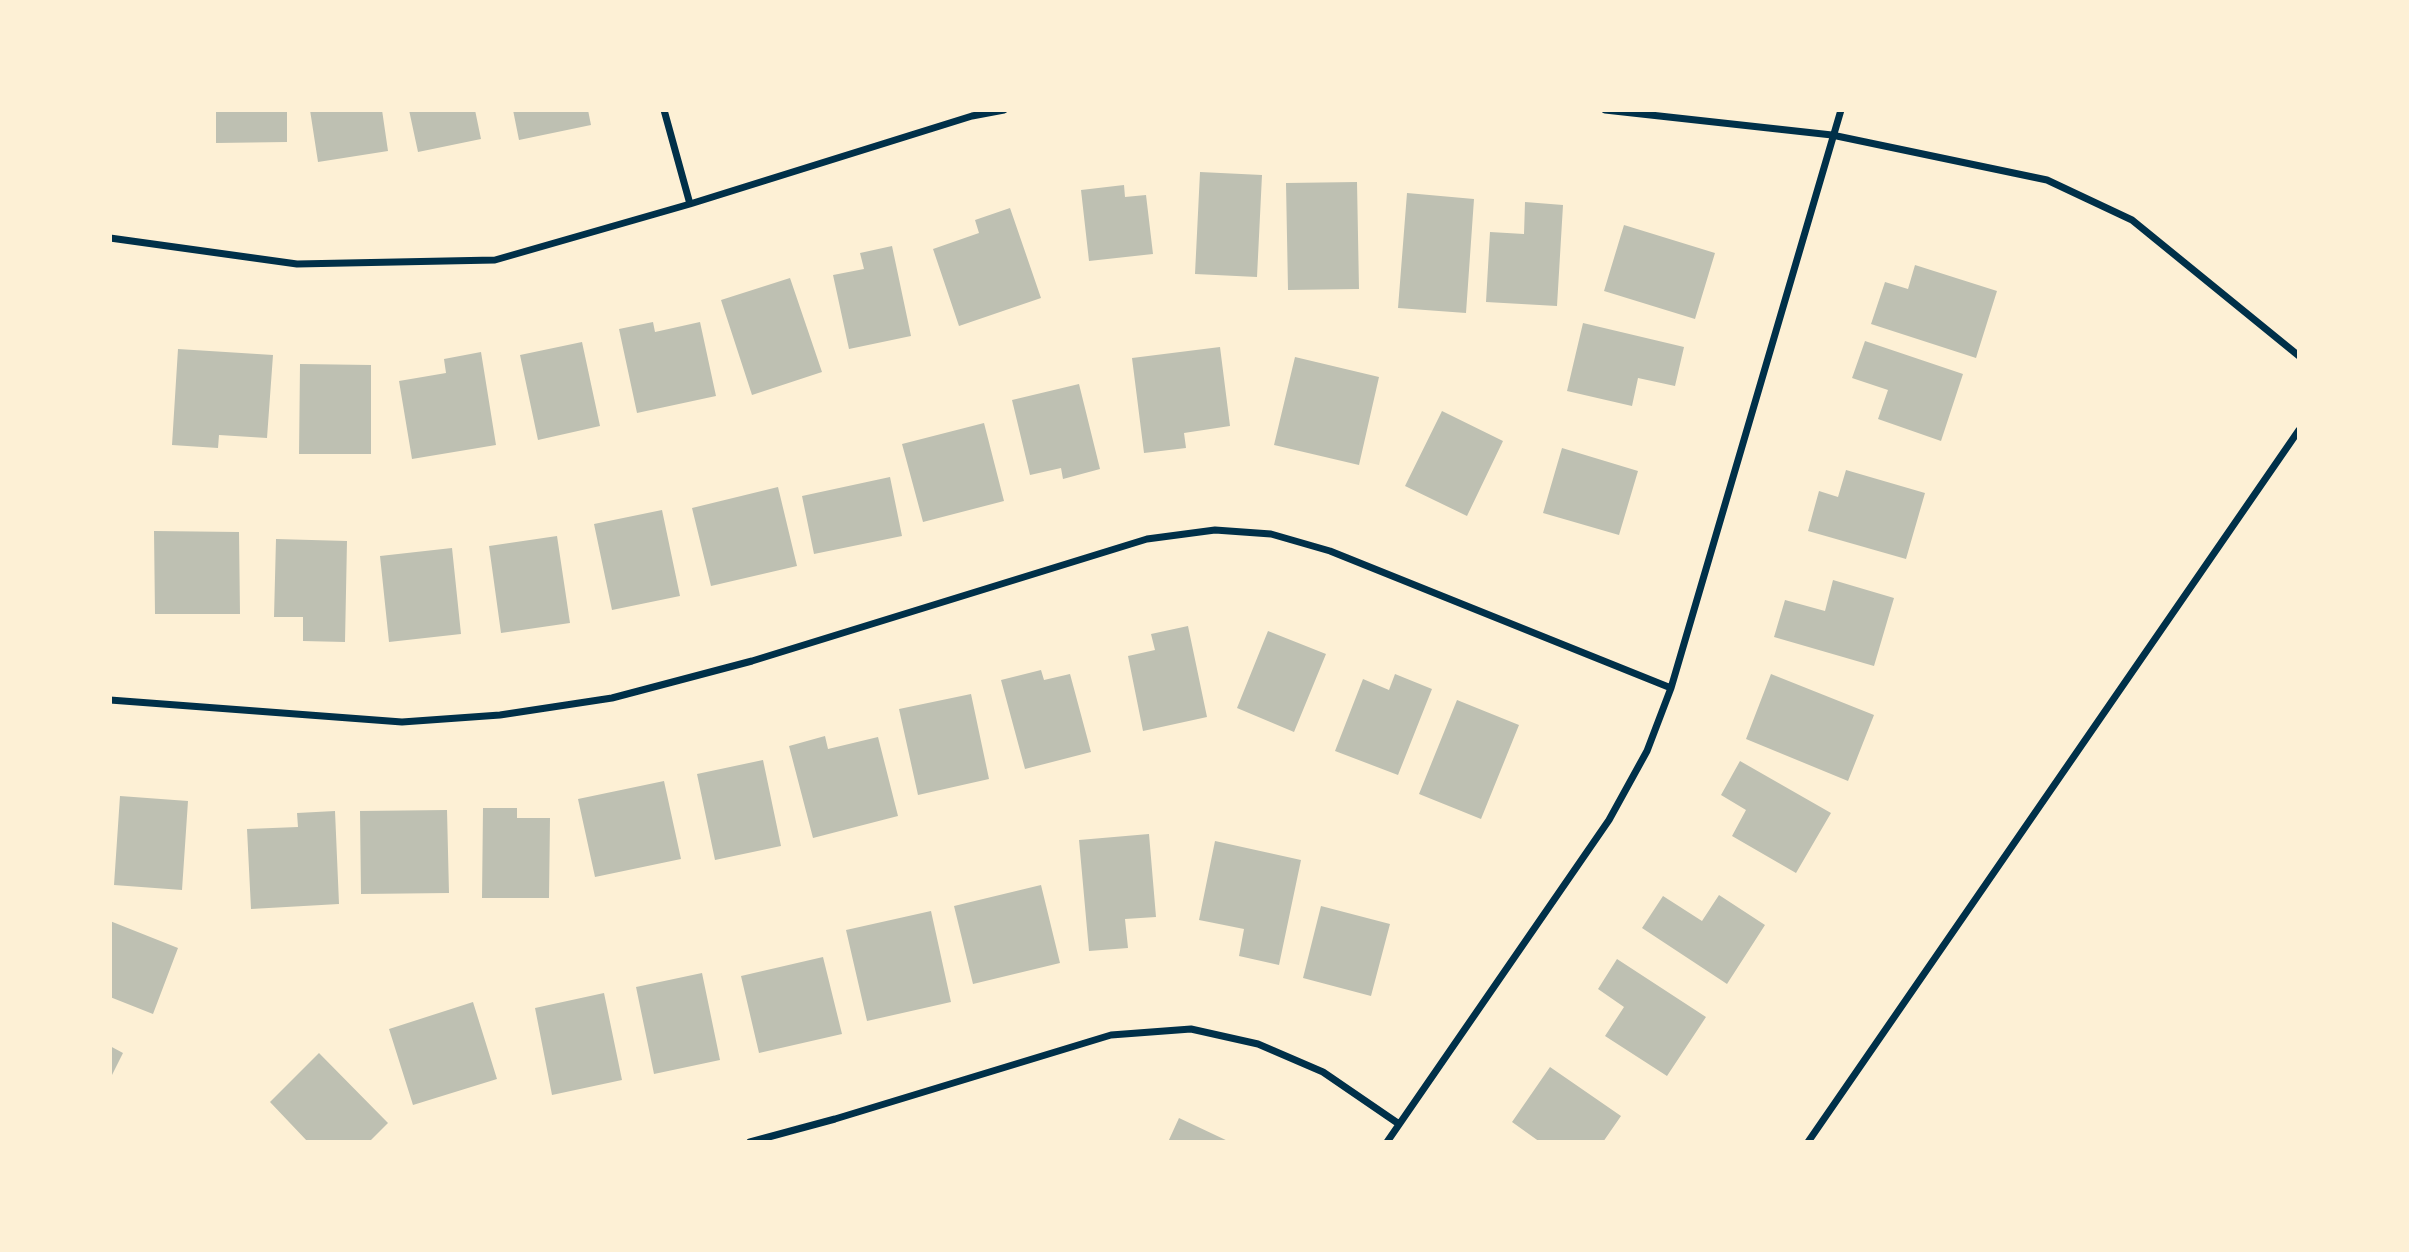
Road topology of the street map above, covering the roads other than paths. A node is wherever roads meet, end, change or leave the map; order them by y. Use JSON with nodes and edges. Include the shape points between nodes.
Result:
{"nodes":[{"id":1,"x":664,"y":110,"type":"edge"},
{"id":2,"x":1004,"y":110,"type":"edge"},
{"id":3,"x":1605,"y":110,"type":"edge"},
{"id":4,"x":1841,"y":110,"type":"edge"},
{"id":5,"x":1832,"y":135,"type":"junction"},
{"id":6,"x":690,"y":204,"type":"junction"},
{"id":7,"x":110,"y":238,"type":"edge"},
{"id":8,"x":2299,"y":356,"type":"edge"},
{"id":9,"x":2299,"y":430,"type":"edge"},
{"id":10,"x":1671,"y":688,"type":"junction"},
{"id":11,"x":110,"y":700,"type":"edge"},
{"id":12,"x":1399,"y":1124,"type":"junction"},
{"id":13,"x":750,"y":1142,"type":"edge"},
{"id":14,"x":1387,"y":1142,"type":"edge"},
{"id":15,"x":1808,"y":1142,"type":"edge"}],
"edges":[{"from":1,"to":6,"type":"street"},
{"from":2,"to":6,"type":"street"},
{"from":3,"to":5,"type":"street"},
{"from":4,"to":5,"type":"street"},
{"from":5,"to":8,"type":"street","via":[[2047,180],[2132,220]]},
{"from":5,"to":10,"type":"street"},
{"from":6,"to":7,"type":"street","via":[[495,260],[298,264]]},
{"from":9,"to":15,"type":"street"},
{"from":10,"to":11,"type":"street","via":[[1330,551],[1271,534],[1215,530],[1147,540],[752,662],[587,702],[500,715],[402,722]]},
{"from":10,"to":12,"type":"street","via":[[1647,751],[1609,820]]},
{"from":12,"to":13,"type":"street","via":[[1323,1072],[1258,1044],[1191,1029],[1111,1035]]},
{"from":12,"to":14,"type":"street"}]}
